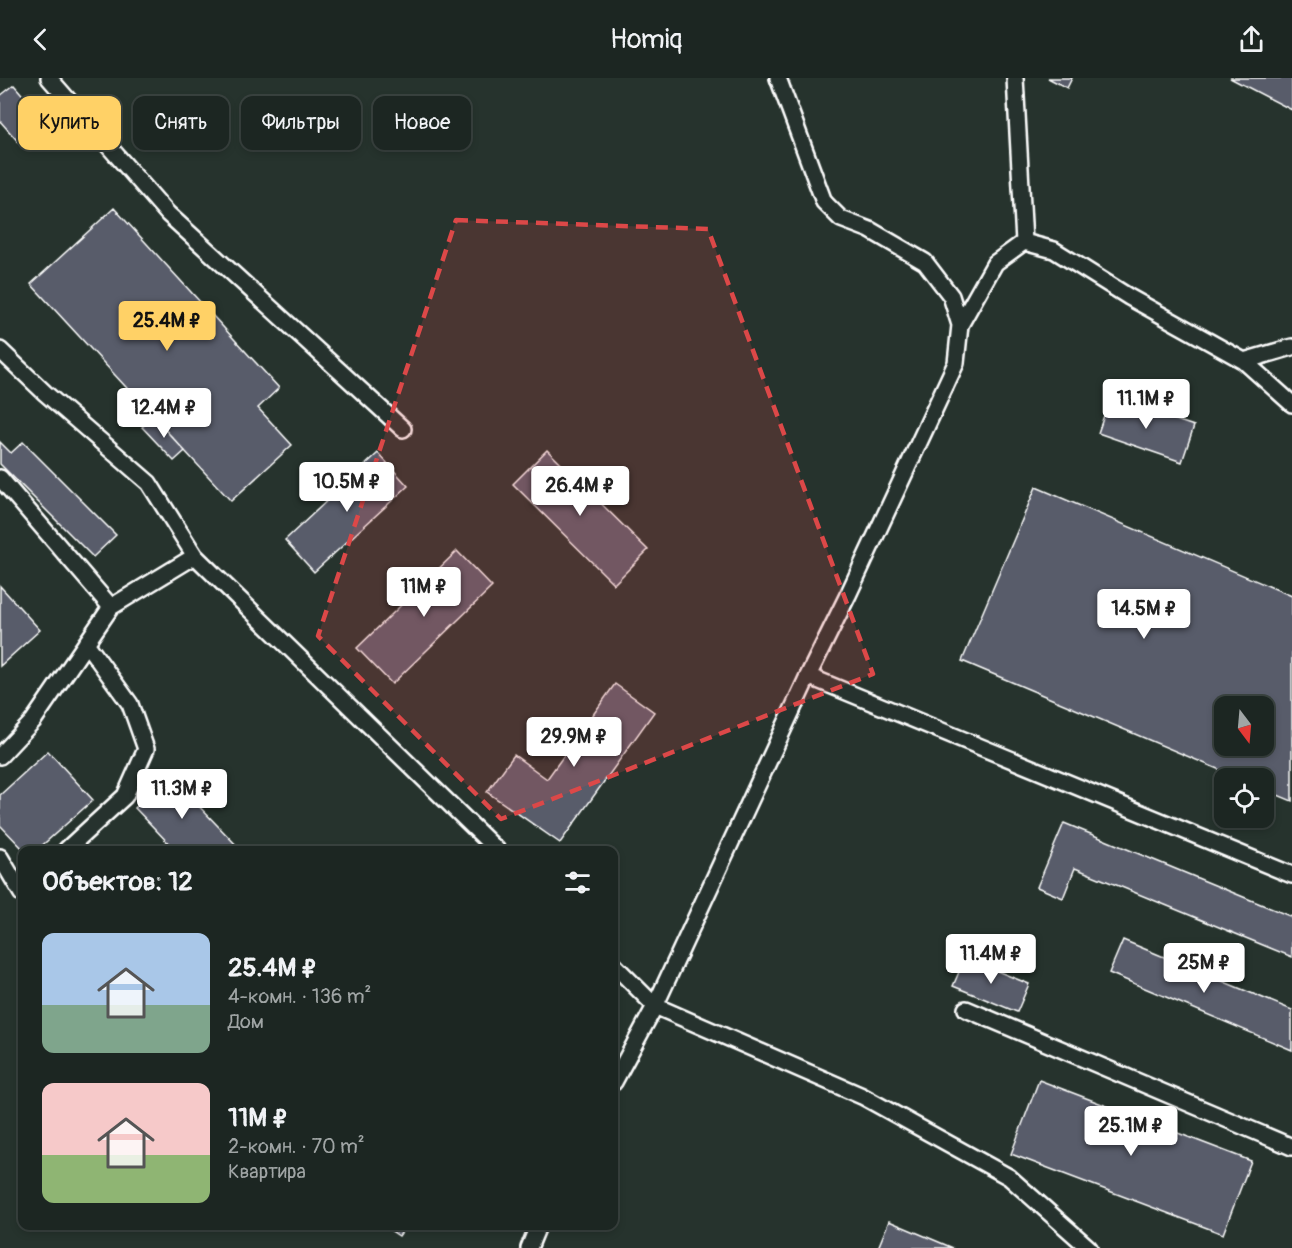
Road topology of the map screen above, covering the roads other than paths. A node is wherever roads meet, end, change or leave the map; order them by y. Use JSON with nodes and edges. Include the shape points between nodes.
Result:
{"nodes":[{"id":1,"x":49,"y":78,"type":"edge"},
{"id":2,"x":778,"y":78,"type":"edge"},
{"id":3,"x":1015,"y":78,"type":"edge"},
{"id":4,"x":1024,"y":242,"type":"junction"},
{"id":5,"x":960,"y":325,"type":"junction"},
{"id":6,"x":1292,"y":347,"type":"edge"},
{"id":7,"x":0,"y":350,"type":"edge"},
{"id":8,"x":1244,"y":361,"type":"junction"},
{"id":9,"x":1292,"y":404,"type":"edge"},
{"id":10,"x":403,"y":429,"type":"dead end"},
{"id":11,"x":0,"y":478,"type":"edge"},
{"id":12,"x":195,"y":556,"type":"junction"},
{"id":13,"x":111,"y":607,"type":"junction"},
{"id":14,"x":86,"y":643,"type":"junction"},
{"id":15,"x":808,"y":676,"type":"junction"},
{"id":16,"x":0,"y":756,"type":"edge"},
{"id":17,"x":70,"y":846,"type":"edge"},
{"id":18,"x":493,"y":846,"type":"edge"},
{"id":19,"x":0,"y":857,"type":"edge"},
{"id":20,"x":1292,"y":875,"type":"edge"},
{"id":21,"x":18,"y":887,"type":"edge"},
{"id":22,"x":618,"y":969,"type":"edge"},
{"id":23,"x":656,"y":1006,"type":"junction"},
{"id":24,"x":966,"y":1009,"type":"dead end"},
{"id":25,"x":618,"y":1075,"type":"edge"},
{"id":26,"x":1292,"y":1147,"type":"edge"},
{"id":27,"x":536,"y":1230,"type":"edge"},
{"id":28,"x":529,"y":1248,"type":"edge"},
{"id":29,"x":1089,"y":1248,"type":"edge"}],
"edges":[{"from":1,"to":10,"type":"lane","via":[[168,214]]},
{"from":2,"to":5,"type":"lane","via":[[824,202],[841,219],[870,230],[924,262],[951,296]]},
{"from":3,"to":4,"type":"lane"},
{"from":4,"to":5,"type":"lane","via":[[995,263]]},
{"from":4,"to":8,"type":"lane","via":[[1054,249]]},
{"from":5,"to":15,"type":"lane","via":[[956,363]]},
{"from":6,"to":8,"type":"lane"},
{"from":7,"to":12,"type":"lane","via":[[149,483]]},
{"from":8,"to":9,"type":"lane"},
{"from":11,"to":13,"type":"lane"},
{"from":12,"to":13,"type":"lane"},
{"from":12,"to":18,"type":"lane"},
{"from":13,"to":14,"type":"lane"},
{"from":14,"to":16,"type":"lane","via":[[33,721]]},
{"from":14,"to":17,"type":"lane","via":[[130,704],[146,749],[125,796]]},
{"from":15,"to":20,"type":"lane"},
{"from":15,"to":23,"type":"lane"},
{"from":19,"to":21,"type":"lane"},
{"from":22,"to":23,"type":"lane"},
{"from":23,"to":25,"type":"lane"},
{"from":23,"to":29,"type":"lane","via":[[862,1096],[1010,1177]]},
{"from":24,"to":26,"type":"lane"},
{"from":27,"to":28,"type":"lane"}]}
